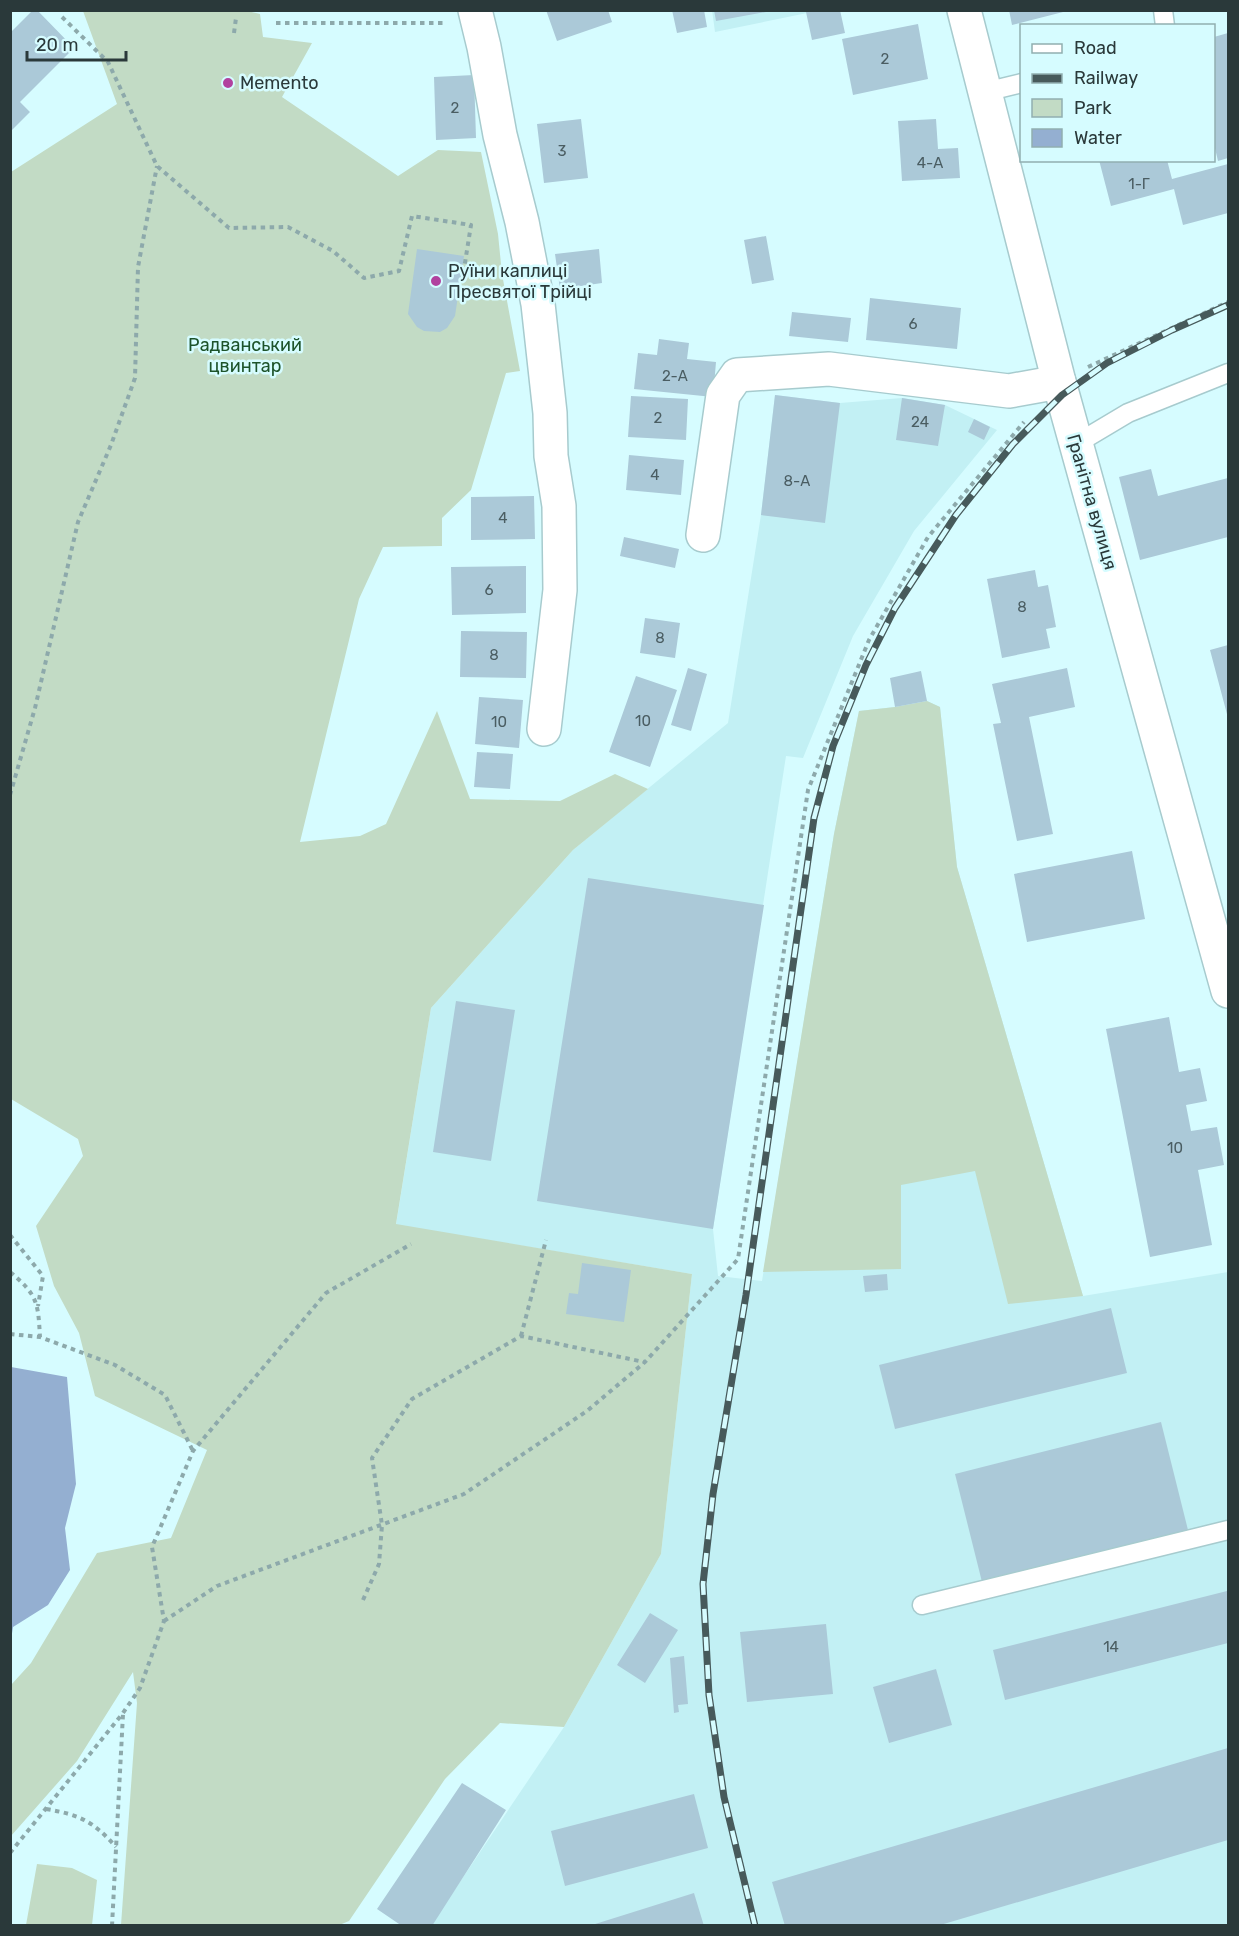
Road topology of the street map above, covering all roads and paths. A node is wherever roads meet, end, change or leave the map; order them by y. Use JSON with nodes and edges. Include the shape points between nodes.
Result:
{"nodes":[{"id":1,"x":964,"y":10,"type":"edge"},
{"id":2,"x":476,"y":16,"type":"edge"},
{"id":3,"x":62,"y":17,"type":"dead end"},
{"id":4,"x":236,"y":18,"type":"dead end"},
{"id":5,"x":276,"y":23,"type":"dead end"},
{"id":6,"x":234,"y":33,"type":"dead end"},
{"id":7,"x":1020,"y":83,"type":"edge"},
{"id":8,"x":985,"y":92,"type":"junction"},
{"id":9,"x":157,"y":166,"type":"junction"},
{"id":10,"x":464,"y":269,"type":"dead end"},
{"id":11,"x":1228,"y":302,"type":"edge"},
{"id":12,"x":1087,"y":367,"type":"dead end"},
{"id":13,"x":1228,"y":373,"type":"edge"},
{"id":14,"x":1059,"y":382,"type":"junction"},
{"id":15,"x":1028,"y":417,"type":"dead end"},
{"id":16,"x":1076,"y":444,"type":"junction"},
{"id":17,"x":703,"y":535,"type":"dead end"},
{"id":18,"x":544,"y":729,"type":"dead end"},
{"id":19,"x":10,"y":795,"type":"edge"},
{"id":20,"x":1228,"y":991,"type":"edge"},
{"id":21,"x":10,"y":1235,"type":"edge"},
{"id":22,"x":546,"y":1240,"type":"dead end"},
{"id":23,"x":411,"y":1244,"type":"dead end"},
{"id":24,"x":10,"y":1272,"type":"edge"},
{"id":25,"x":38,"y":1306,"type":"junction"},
{"id":26,"x":10,"y":1334,"type":"edge"},
{"id":27,"x":521,"y":1336,"type":"junction"},
{"id":28,"x":40,"y":1337,"type":"junction"},
{"id":29,"x":645,"y":1362,"type":"junction"},
{"id":30,"x":193,"y":1451,"type":"junction"},
{"id":31,"x":382,"y":1525,"type":"junction"},
{"id":32,"x":1228,"y":1530,"type":"edge"},
{"id":33,"x":363,"y":1600,"type":"dead end"},
{"id":34,"x":922,"y":1605,"type":"dead end"},
{"id":35,"x":164,"y":1621,"type":"junction"},
{"id":36,"x":123,"y":1713,"type":"junction"},
{"id":37,"x":46,"y":1809,"type":"junction"},
{"id":38,"x":117,"y":1847,"type":"junction"},
{"id":39,"x":10,"y":1853,"type":"edge"},
{"id":40,"x":112,"y":1926,"type":"edge"}],
"edges":[{"from":1,"to":8,"type":"street","name":"Гранітна вулиця"},
{"from":2,"to":5,"type":"path"},
{"from":2,"to":18,"type":"street","via":[[538,304],[559,506],[560,590]]},
{"from":3,"to":9,"type":"path","via":[[108,62]]},
{"from":4,"to":6,"type":"path"},
{"from":7,"to":8,"type":"lane"},
{"from":8,"to":14,"type":"street","name":"Гранітна вулиця"},
{"from":9,"to":10,"type":"path","via":[[229,228],[288,227],[333,251],[364,278],[399,271],[412,216],[471,225]]},
{"from":9,"to":19,"type":"path","via":[[138,267],[135,378],[78,522],[35,708]]},
{"from":11,"to":12,"type":"path"},
{"from":13,"to":16,"type":"lane","via":[[1128,413]]},
{"from":14,"to":16,"type":"street","name":"Гранітна вулиця"},
{"from":14,"to":17,"type":"street","via":[[1009,391],[829,369],[737,375],[723,396]]},
{"from":15,"to":29,"type":"path","via":[[928,537],[869,640],[808,790],[738,1259]]},
{"from":16,"to":20,"type":"street","name":"Гранітна вулиця"},
{"from":21,"to":25,"type":"path","via":[[43,1276]]},
{"from":22,"to":27,"type":"path"},
{"from":23,"to":30,"type":"path","via":[[326,1293]]},
{"from":24,"to":25,"type":"path","via":[[28,1287]]},
{"from":25,"to":28,"type":"path"},
{"from":26,"to":28,"type":"path"},
{"from":27,"to":29,"type":"path"},
{"from":27,"to":31,"type":"path","via":[[412,1399],[372,1458]]},
{"from":28,"to":30,"type":"path","via":[[115,1365],[165,1395]]},
{"from":29,"to":31,"type":"path","via":[[587,1411],[464,1494]]},
{"from":30,"to":35,"type":"path","via":[[152,1547]]},
{"from":31,"to":33,"type":"path","via":[[379,1564]]},
{"from":31,"to":35,"type":"path","via":[[217,1586]]},
{"from":32,"to":34,"type":"lane"},
{"from":35,"to":36,"type":"path","via":[[140,1688]]},
{"from":36,"to":37,"type":"path"},
{"from":36,"to":38,"type":"path"},
{"from":37,"to":38,"type":"path","via":[[84,1820]]},
{"from":37,"to":39,"type":"path"},
{"from":38,"to":40,"type":"path"}]}
